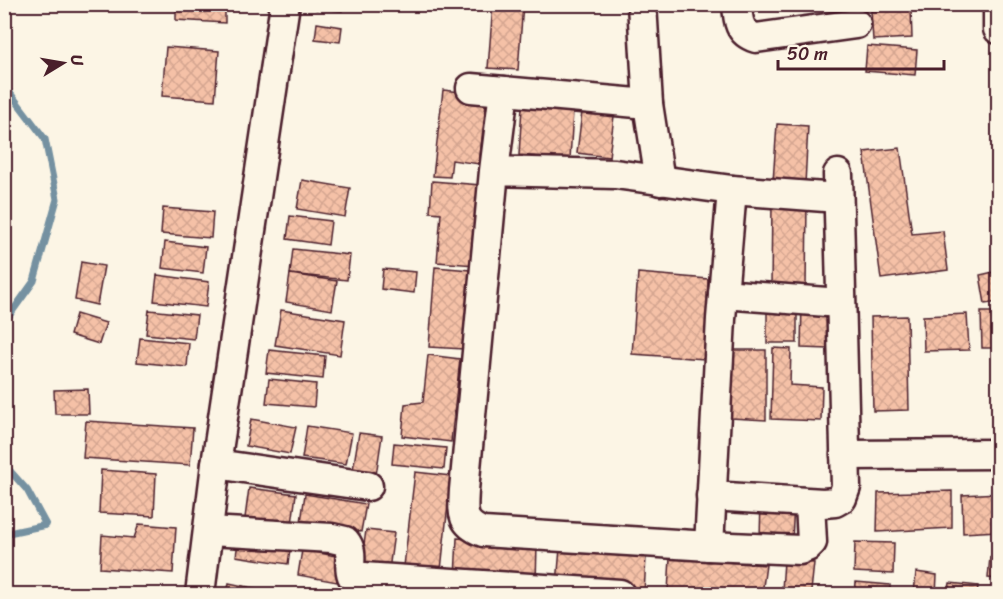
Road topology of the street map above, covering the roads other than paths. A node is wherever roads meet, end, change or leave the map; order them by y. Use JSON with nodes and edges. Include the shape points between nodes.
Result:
{"nodes":[{"id":1,"x":285,"y":4,"type":"edge"},
{"id":2,"x":642,"y":4,"type":"edge"},
{"id":3,"x":737,"y":4,"type":"edge"},
{"id":4,"x":998,"y":4,"type":"edge"},
{"id":5,"x":856,"y":24,"type":"dead end"},
{"id":6,"x":999,"y":29,"type":"edge"},
{"id":7,"x":471,"y":88,"type":"dead end"},
{"id":8,"x":504,"y":91,"type":"junction"},
{"id":9,"x":648,"y":104,"type":"junction"},
{"id":10,"x":494,"y":171,"type":"junction"},
{"id":11,"x":660,"y":181,"type":"junction"},
{"id":12,"x":732,"y":190,"type":"junction"},
{"id":13,"x":723,"y":294,"type":"junction"},
{"id":14,"x":840,"y":303,"type":"junction"},
{"id":15,"x":998,"y":454,"type":"edge"},
{"id":16,"x":845,"y":455,"type":"junction"},
{"id":17,"x":216,"y":464,"type":"junction"},
{"id":18,"x":368,"y":486,"type":"dead end"},
{"id":19,"x":711,"y":496,"type":"junction"},
{"id":20,"x":810,"y":503,"type":"junction"},
{"id":21,"x":209,"y":531,"type":"junction"},
{"id":22,"x":709,"y":546,"type":"junction"},
{"id":23,"x":362,"y":586,"type":"edge"},
{"id":24,"x":200,"y":594,"type":"edge"},
{"id":25,"x":620,"y":594,"type":"edge"}],
"edges":[{"from":1,"to":17,"type":"street"},
{"from":2,"to":9,"type":"street"},
{"from":3,"to":5,"type":"street","via":[[742,30],[756,38]]},
{"from":4,"to":6,"type":"street"},
{"from":7,"to":8,"type":"street"},
{"from":8,"to":9,"type":"street"},
{"from":8,"to":10,"type":"street"},
{"from":9,"to":11,"type":"street"},
{"from":10,"to":11,"type":"street","via":[[615,174]]},
{"from":10,"to":22,"type":"street","via":[[464,490],[465,519],[483,532]]},
{"from":11,"to":12,"type":"street"},
{"from":12,"to":13,"type":"street"},
{"from":12,"to":14,"type":"street","via":[[838,186]]},
{"from":13,"to":14,"type":"street"},
{"from":13,"to":19,"type":"street"},
{"from":14,"to":16,"type":"street"},
{"from":15,"to":16,"type":"street"},
{"from":16,"to":20,"type":"street","via":[[846,487],[842,498]]},
{"from":17,"to":18,"type":"street"},
{"from":17,"to":21,"type":"street"},
{"from":19,"to":20,"type":"street"},
{"from":19,"to":22,"type":"street"},
{"from":20,"to":22,"type":"street","via":[[812,542],[800,550]]},
{"from":21,"to":23,"type":"street","via":[[345,541],[352,554],[352,576]]},
{"from":21,"to":24,"type":"street"},
{"from":23,"to":25,"type":"street"}]}
